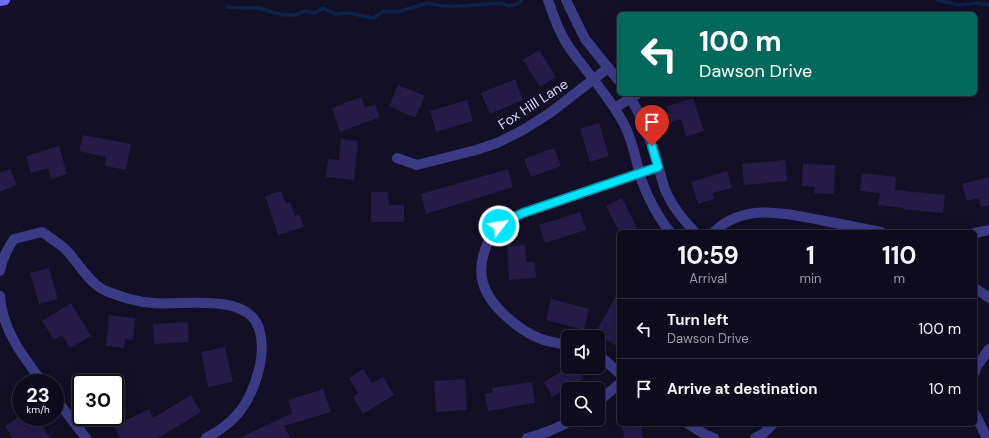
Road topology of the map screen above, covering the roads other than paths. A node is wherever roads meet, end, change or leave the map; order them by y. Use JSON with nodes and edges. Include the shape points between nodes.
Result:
{"nodes":[{"id":1,"x":4,"y":0,"type":"edge"},
{"id":2,"x":548,"y":0,"type":"edge"},
{"id":3,"x":566,"y":0,"type":"edge"},
{"id":4,"x":0,"y":1,"type":"edge"},
{"id":5,"x":608,"y":68,"type":"junction"},
{"id":6,"x":617,"y":78,"type":"edge"},
{"id":7,"x":594,"y":80,"type":"junction"},
{"id":8,"x":631,"y":96,"type":"edge"},
{"id":9,"x":632,"y":96,"type":"edge"},
{"id":10,"x":615,"y":108,"type":"junction"},
{"id":11,"x":397,"y":158,"type":"dead end"},
{"id":12,"x":658,"y":167,"type":"junction"},
{"id":13,"x":640,"y":172,"type":"junction"},
{"id":14,"x":668,"y":230,"type":"edge"},
{"id":15,"x":693,"y":230,"type":"edge"},
{"id":16,"x":717,"y":230,"type":"edge"},
{"id":17,"x":871,"y":230,"type":"edge"},
{"id":18,"x":989,"y":230,"type":"edge"},
{"id":19,"x":977,"y":233,"type":"edge"},
{"id":20,"x":0,"y":272,"type":"edge"},
{"id":21,"x":977,"y":289,"type":"edge"},
{"id":22,"x":0,"y":296,"type":"edge"},
{"id":23,"x":989,"y":298,"type":"edge"},
{"id":24,"x":561,"y":344,"type":"edge"},
{"id":25,"x":989,"y":349,"type":"edge"},
{"id":26,"x":605,"y":361,"type":"edge"},
{"id":27,"x":977,"y":366,"type":"edge"},
{"id":28,"x":617,"y":372,"type":"edge"},
{"id":29,"x":37,"y":374,"type":"edge"},
{"id":30,"x":617,"y":386,"type":"edge"},
{"id":31,"x":605,"y":396,"type":"edge"},
{"id":32,"x":64,"y":410,"type":"edge"},
{"id":33,"x":977,"y":418,"type":"edge"},
{"id":34,"x":561,"y":426,"type":"edge"},
{"id":35,"x":691,"y":426,"type":"edge"},
{"id":36,"x":771,"y":426,"type":"edge"},
{"id":37,"x":86,"y":438,"type":"edge"},
{"id":38,"x":206,"y":438,"type":"edge"},
{"id":39,"x":526,"y":438,"type":"edge"},
{"id":40,"x":714,"y":438,"type":"edge"},
{"id":41,"x":755,"y":438,"type":"edge"},
{"id":42,"x":987,"y":438,"type":"edge"}],
"edges":[{"from":1,"to":4,"type":"main road"},
{"from":2,"to":7,"type":"street","via":[[560,32]]},
{"from":3,"to":5,"type":"street","via":[[585,39]]},
{"from":5,"to":6,"type":"street"},
{"from":5,"to":7,"type":"street","name":"Fox Hill Lane"},
{"from":7,"to":10,"type":"street"},
{"from":7,"to":11,"type":"street","name":"Fox Hill Lane","via":[[550,113],[497,144],[417,165]]},
{"from":8,"to":10,"type":"street"},
{"from":9,"to":12,"type":"street"},
{"from":10,"to":13,"type":"street","via":[[631,141]]},
{"from":12,"to":13,"type":"street"},
{"from":12,"to":15,"type":"street","via":[[666,192]]},
{"from":13,"to":14,"type":"street","via":[[649,199]]},
{"from":13,"to":24,"type":"street","via":[[513,218],[499,226],[486,245],[481,272],[484,284],[497,307],[522,329],[541,340]]},
{"from":16,"to":17,"type":"street","via":[[743,215],[758,212],[782,213]]},
{"from":18,"to":19,"type":"street"},
{"from":20,"to":38,"type":"street","via":[[1,263],[14,239],[42,232],[63,247],[104,290],[128,300],[154,304],[222,304],[243,309],[251,315],[259,326],[262,342],[261,360],[253,389],[227,424]]},
{"from":21,"to":23,"type":"street"},
{"from":22,"to":29,"type":"street","via":[[13,338]]},
{"from":25,"to":27,"type":"street"},
{"from":26,"to":28,"type":"street"},
{"from":30,"to":31,"type":"street"},
{"from":32,"to":37,"type":"street"},
{"from":33,"to":42,"type":"street"},
{"from":34,"to":39,"type":"street"},
{"from":35,"to":40,"type":"street"},
{"from":36,"to":41,"type":"street"}]}
